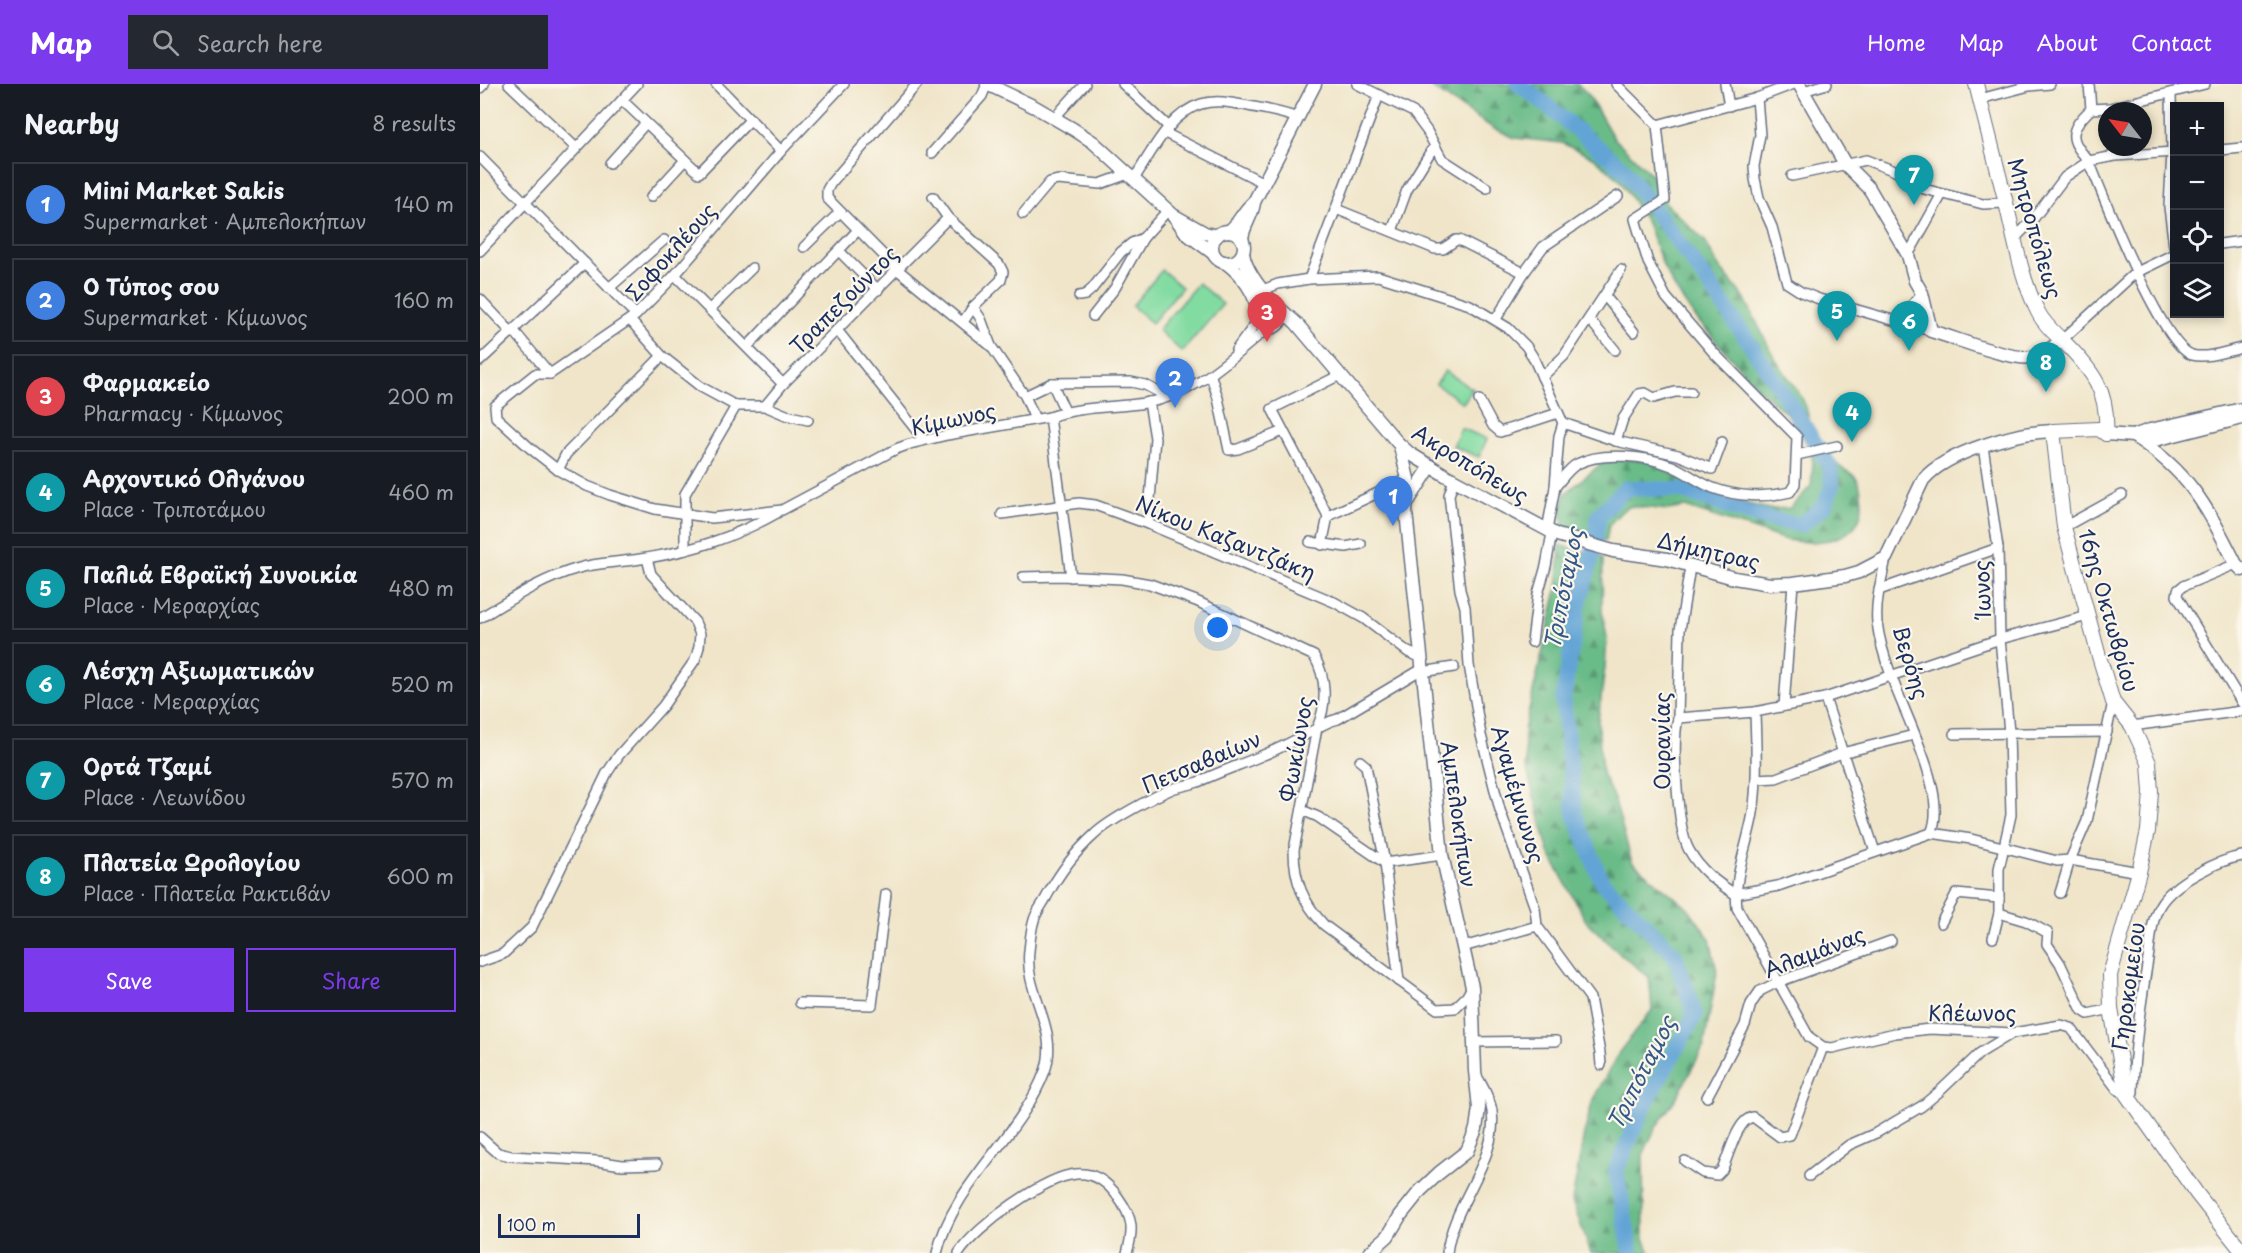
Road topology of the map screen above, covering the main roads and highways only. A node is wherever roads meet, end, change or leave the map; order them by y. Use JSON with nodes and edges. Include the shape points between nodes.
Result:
{"nodes":[{"id":1,"x":1976,"y":84,"type":"edge"},
{"id":2,"x":2106,"y":434,"type":"joint"},
{"id":3,"x":2053,"y":435,"type":"joint"},
{"id":4,"x":2242,"y":1251,"type":"edge"}],
"edges":[{"from":1,"to":2,"type":"main road","name":"Μητροπόλεως","via":[[2023,272],[2039,313],[2081,359],[2099,386],[2107,408]]},
{"from":2,"to":3,"type":"main road","name":"Βερόης"},
{"from":3,"to":4,"type":"main road","name":"16ης Οκτωβρίου","via":[[2064,527],[2113,702],[2132,726],[2149,764],[2148,831],[2110,975],[2111,1009],[2126,1094]]}]}
